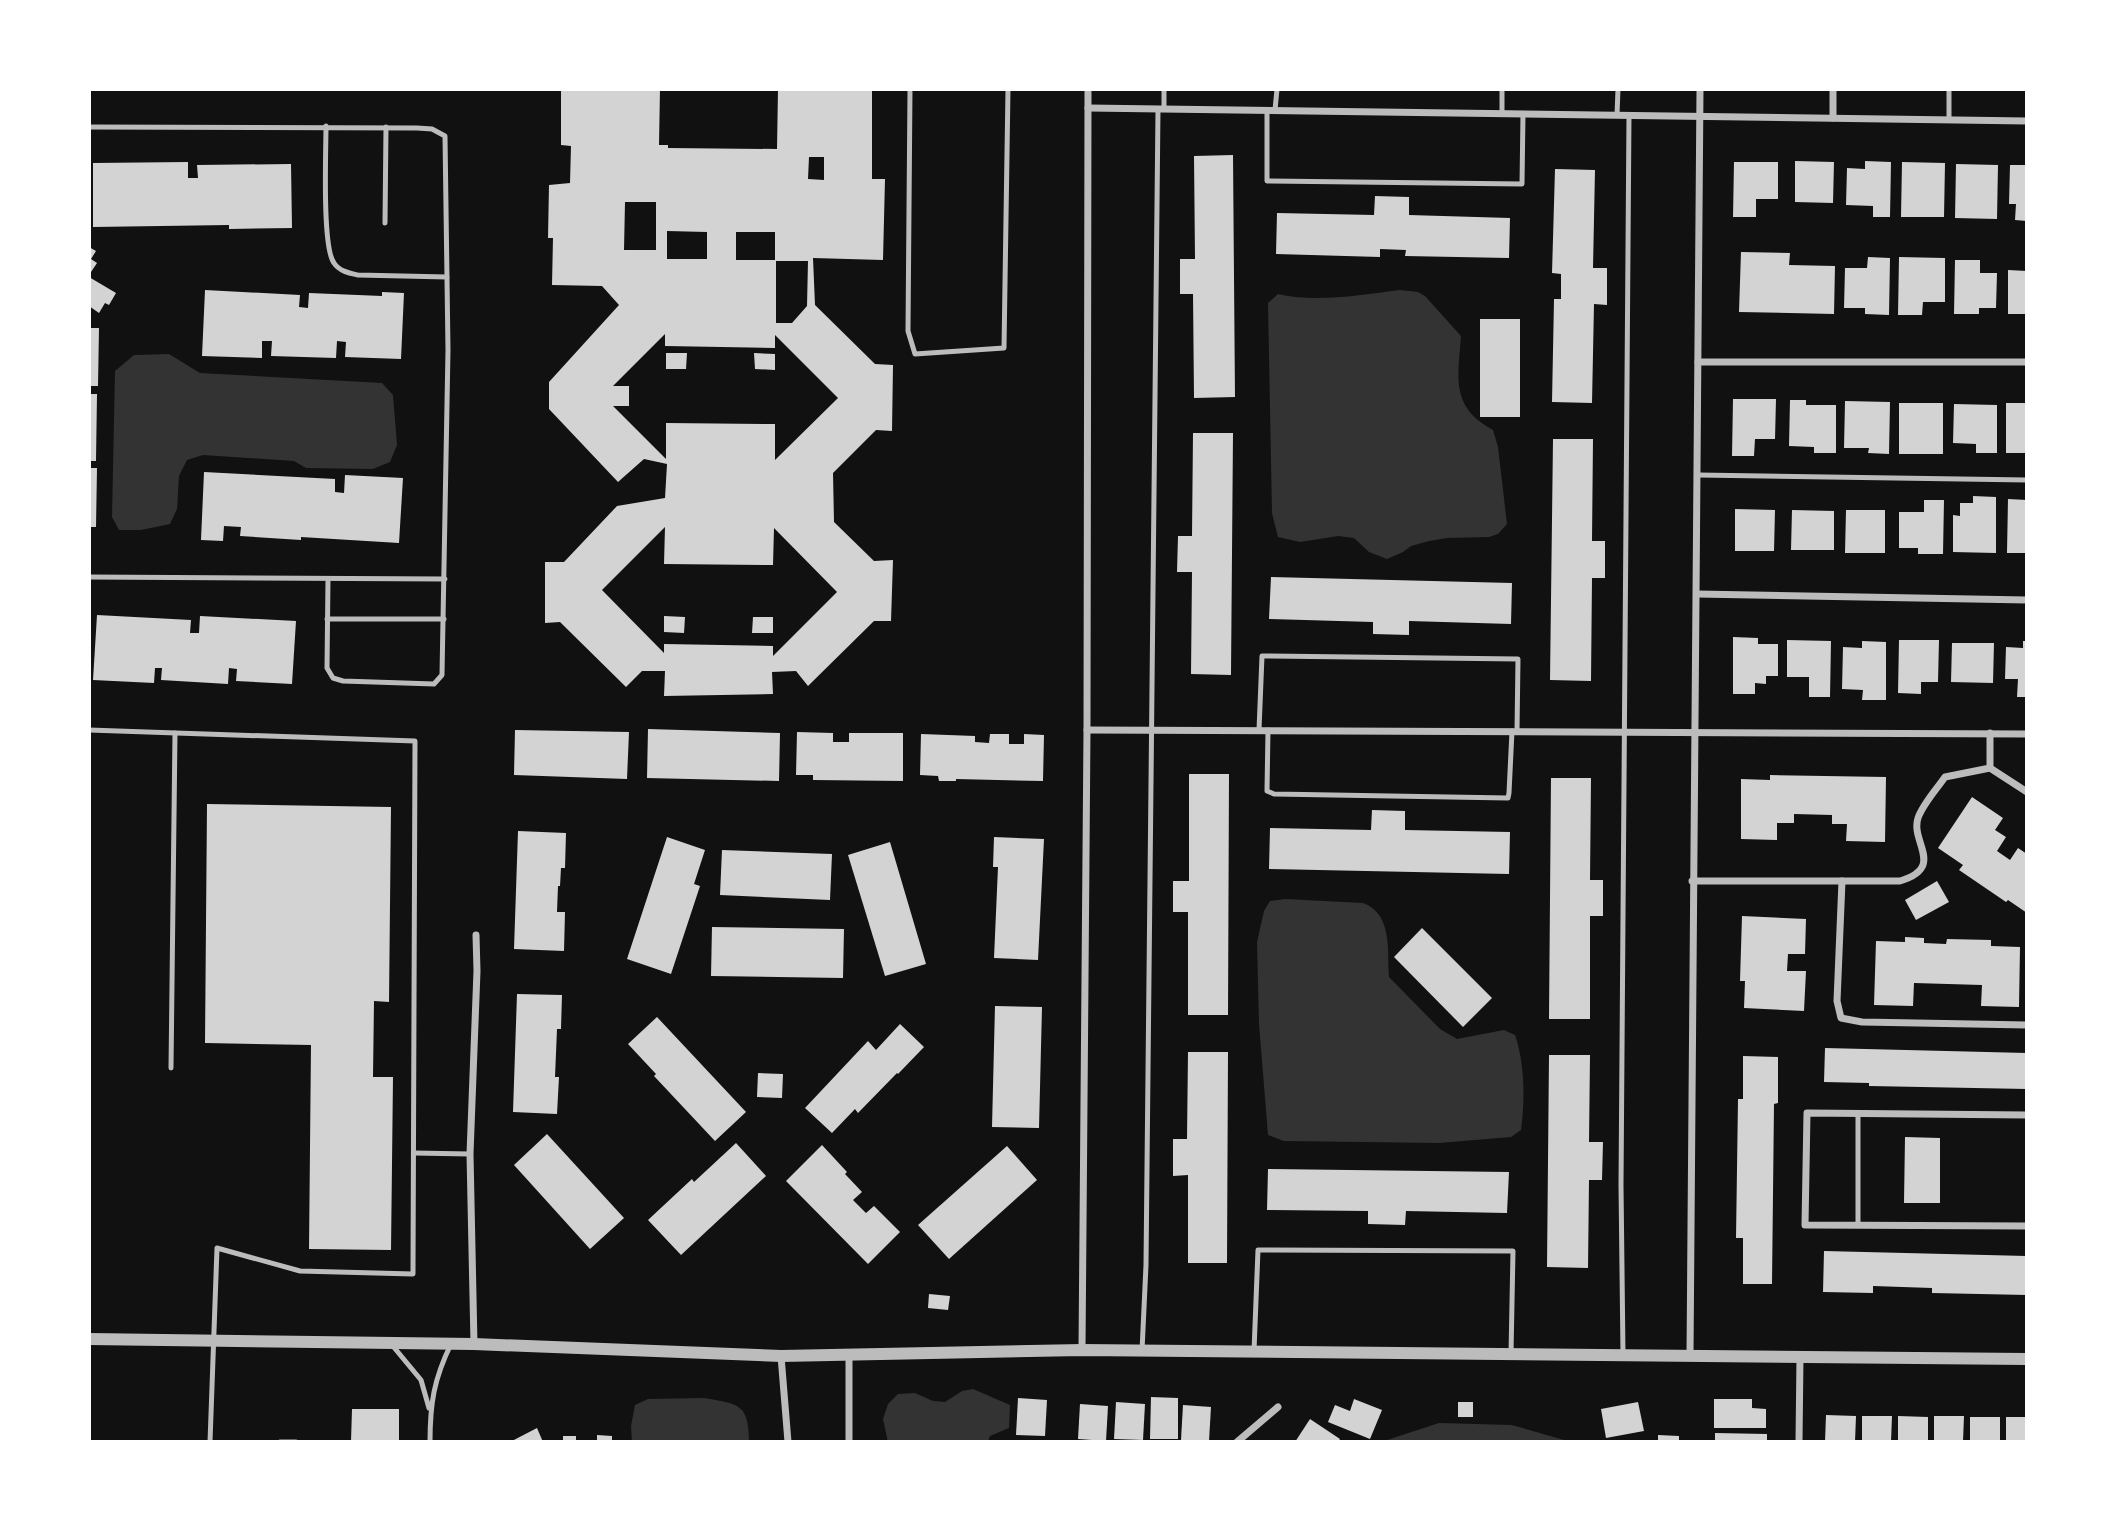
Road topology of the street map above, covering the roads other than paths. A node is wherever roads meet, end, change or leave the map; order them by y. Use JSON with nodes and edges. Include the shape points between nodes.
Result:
{"nodes":[{"id":1,"x":910,"y":89,"type":"edge"},
{"id":2,"x":1008,"y":89,"type":"edge"},
{"id":3,"x":1088,"y":89,"type":"edge"},
{"id":4,"x":1164,"y":89,"type":"edge"},
{"id":5,"x":1277,"y":89,"type":"edge"},
{"id":6,"x":1502,"y":89,"type":"edge"},
{"id":7,"x":1618,"y":89,"type":"edge"},
{"id":8,"x":1700,"y":89,"type":"edge"},
{"id":9,"x":1833,"y":89,"type":"edge"},
{"id":10,"x":1949,"y":89,"type":"edge"},
{"id":11,"x":1088,"y":108,"type":"junction"},
{"id":12,"x":1161,"y":109,"type":"junction"},
{"id":13,"x":1271,"y":110,"type":"junction"},
{"id":14,"x":1502,"y":113,"type":"junction"},
{"id":15,"x":1523,"y":114,"type":"junction"},
{"id":16,"x":1617,"y":115,"type":"junction"},
{"id":17,"x":1629,"y":115,"type":"junction"},
{"id":18,"x":1700,"y":116,"type":"junction"},
{"id":19,"x":1833,"y":118,"type":"junction"},
{"id":20,"x":1949,"y":120,"type":"junction"},
{"id":21,"x":2027,"y":121,"type":"edge"},
{"id":22,"x":326,"y":126,"type":"junction"},
{"id":23,"x":89,"y":127,"type":"edge"},
{"id":24,"x":386,"y":127,"type":"junction"},
{"id":25,"x":385,"y":223,"type":"dead end"},
{"id":26,"x":447,"y":277,"type":"junction"},
{"id":27,"x":1699,"y":362,"type":"junction"},
{"id":28,"x":2027,"y":362,"type":"edge"},
{"id":29,"x":1698,"y":475,"type":"junction"},
{"id":30,"x":2027,"y":480,"type":"edge"},
{"id":31,"x":89,"y":577,"type":"edge"},
{"id":32,"x":328,"y":579,"type":"junction"},
{"id":33,"x":445,"y":579,"type":"junction"},
{"id":34,"x":1697,"y":594,"type":"junction"},
{"id":35,"x":2027,"y":600,"type":"edge"},
{"id":36,"x":327,"y":619,"type":"junction"},
{"id":37,"x":444,"y":619,"type":"junction"},
{"id":38,"x":89,"y":730,"type":"edge"},
{"id":39,"x":1087,"y":730,"type":"junction"},
{"id":40,"x":1151,"y":730,"type":"junction"},
{"id":41,"x":1264,"y":730,"type":"junction"},
{"id":42,"x":1514,"y":731,"type":"junction"},
{"id":43,"x":1624,"y":731,"type":"junction"},
{"id":44,"x":1693,"y":731,"type":"junction"},
{"id":45,"x":175,"y":733,"type":"junction"},
{"id":46,"x":1990,"y":733,"type":"junction"},
{"id":47,"x":2027,"y":734,"type":"edge"},
{"id":48,"x":1990,"y":768,"type":"junction"},
{"id":49,"x":2027,"y":792,"type":"edge"},
{"id":50,"x":1692,"y":881,"type":"junction"},
{"id":51,"x":1842,"y":881,"type":"junction"},
{"id":52,"x":476,"y":935,"type":"dead end"},
{"id":53,"x":2027,"y":1025,"type":"edge"},
{"id":54,"x":171,"y":1068,"type":"dead end"},
{"id":55,"x":1858,"y":1114,"type":"junction"},
{"id":56,"x":2027,"y":1115,"type":"edge"},
{"id":57,"x":414,"y":1153,"type":"junction"},
{"id":58,"x":470,"y":1154,"type":"junction"},
{"id":59,"x":1858,"y":1225,"type":"junction"},
{"id":60,"x":2027,"y":1226,"type":"edge"},
{"id":61,"x":89,"y":1339,"type":"edge"},
{"id":62,"x":214,"y":1341,"type":"junction"},
{"id":63,"x":391,"y":1343,"type":"junction"},
{"id":64,"x":451,"y":1344,"type":"junction"},
{"id":65,"x":474,"y":1344,"type":"junction"},
{"id":66,"x":1082,"y":1350,"type":"junction"},
{"id":67,"x":1142,"y":1351,"type":"junction"},
{"id":68,"x":1254,"y":1352,"type":"junction"},
{"id":69,"x":1511,"y":1354,"type":"junction"},
{"id":70,"x":849,"y":1355,"type":"junction"},
{"id":71,"x":1623,"y":1355,"type":"junction"},
{"id":72,"x":781,"y":1356,"type":"junction"},
{"id":73,"x":1690,"y":1356,"type":"junction"},
{"id":74,"x":1800,"y":1357,"type":"junction"},
{"id":75,"x":2027,"y":1359,"type":"edge"},
{"id":76,"x":1278,"y":1407,"type":"dead end"},
{"id":77,"x":430,"y":1411,"type":"junction"},
{"id":78,"x":210,"y":1442,"type":"edge"},
{"id":79,"x":280,"y":1442,"type":"edge"},
{"id":80,"x":296,"y":1442,"type":"edge"},
{"id":81,"x":429,"y":1442,"type":"edge"},
{"id":82,"x":788,"y":1442,"type":"edge"},
{"id":83,"x":849,"y":1442,"type":"edge"},
{"id":84,"x":1237,"y":1442,"type":"edge"},
{"id":85,"x":1799,"y":1442,"type":"edge"}],
"edges":[{"from":1,"to":2,"type":"lane","via":[[908,331],[915,354],[1004,348]]},
{"from":3,"to":11,"type":"street"},
{"from":4,"to":12,"type":"lane"},
{"from":5,"to":13,"type":"lane"},
{"from":6,"to":14,"type":"lane"},
{"from":7,"to":16,"type":"lane"},
{"from":8,"to":18,"type":"street"},
{"from":9,"to":19,"type":"street"},
{"from":10,"to":20,"type":"lane"},
{"from":11,"to":12,"type":"street"},
{"from":11,"to":39,"type":"street"},
{"from":12,"to":13,"type":"street"},
{"from":12,"to":40,"type":"lane"},
{"from":13,"to":14,"type":"street"},
{"from":13,"to":15,"type":"lane","via":[[1267,181],[1522,184]]},
{"from":14,"to":15,"type":"street"},
{"from":15,"to":16,"type":"street"},
{"from":16,"to":17,"type":"street"},
{"from":17,"to":18,"type":"street"},
{"from":17,"to":43,"type":"lane"},
{"from":18,"to":19,"type":"street"},
{"from":18,"to":27,"type":"street"},
{"from":19,"to":20,"type":"street"},
{"from":20,"to":21,"type":"street"},
{"from":22,"to":23,"type":"lane"},
{"from":22,"to":24,"type":"lane"},
{"from":22,"to":26,"type":"lane","via":[[327,243],[333,263],[358,275]]},
{"from":24,"to":25,"type":"lane"},
{"from":24,"to":26,"type":"lane","via":[[432,129],[445,136]]},
{"from":26,"to":33,"type":"lane"},
{"from":27,"to":28,"type":"street"},
{"from":27,"to":29,"type":"street"},
{"from":29,"to":30,"type":"lane"},
{"from":29,"to":34,"type":"street"},
{"from":31,"to":32,"type":"lane"},
{"from":32,"to":33,"type":"lane"},
{"from":32,"to":36,"type":"lane"},
{"from":33,"to":37,"type":"lane"},
{"from":34,"to":35,"type":"street"},
{"from":34,"to":44,"type":"street"},
{"from":36,"to":37,"type":"lane"},
{"from":36,"to":37,"type":"lane","via":[[327,668],[333,678],[434,684],[442,675]]},
{"from":38,"to":45,"type":"lane"},
{"from":39,"to":40,"type":"street"},
{"from":39,"to":66,"type":"street"},
{"from":40,"to":41,"type":"street"},
{"from":40,"to":67,"type":"lane"},
{"from":41,"to":42,"type":"street"},
{"from":41,"to":42,"type":"lane","via":[[1267,791],[1274,794],[1507,798]]},
{"from":41,"to":42,"type":"lane","via":[[1262,656],[1518,659]]},
{"from":42,"to":43,"type":"street"},
{"from":43,"to":44,"type":"street"},
{"from":43,"to":71,"type":"lane"},
{"from":44,"to":46,"type":"street"},
{"from":44,"to":50,"type":"street"},
{"from":45,"to":54,"type":"lane"},
{"from":45,"to":57,"type":"lane","via":[[415,741]]},
{"from":46,"to":47,"type":"street"},
{"from":46,"to":48,"type":"street"},
{"from":48,"to":49,"type":"street"},
{"from":48,"to":51,"type":"street","via":[[1945,777],[1919,816],[1916,826],[1923,865],[1913,877]]},
{"from":50,"to":51,"type":"street"},
{"from":50,"to":73,"type":"street"},
{"from":51,"to":53,"type":"street","via":[[1836,1001],[1841,1018]]},
{"from":52,"to":58,"type":"street"},
{"from":55,"to":56,"type":"street"},
{"from":55,"to":59,"type":"lane"},
{"from":55,"to":59,"type":"street","via":[[1807,1113],[1805,1225]]},
{"from":57,"to":58,"type":"lane"},
{"from":57,"to":62,"type":"lane","via":[[413,1274],[300,1271],[217,1248]]},
{"from":58,"to":65,"type":"street"},
{"from":59,"to":60,"type":"street"},
{"from":61,"to":62,"type":"street"},
{"from":62,"to":63,"type":"street"},
{"from":62,"to":78,"type":"lane"},
{"from":63,"to":64,"type":"street"},
{"from":63,"to":77,"type":"lane","via":[[421,1380]]},
{"from":64,"to":65,"type":"street"},
{"from":64,"to":77,"type":"lane","via":[[439,1370]]},
{"from":65,"to":72,"type":"street"},
{"from":66,"to":67,"type":"street"},
{"from":66,"to":70,"type":"street"},
{"from":67,"to":68,"type":"street"},
{"from":68,"to":69,"type":"street"},
{"from":68,"to":69,"type":"lane","via":[[1258,1251],[1513,1251]]},
{"from":69,"to":71,"type":"street"},
{"from":70,"to":72,"type":"street"},
{"from":70,"to":83,"type":"street"},
{"from":71,"to":73,"type":"street"},
{"from":72,"to":82,"type":"street"},
{"from":73,"to":74,"type":"street"},
{"from":74,"to":75,"type":"street"},
{"from":74,"to":85,"type":"street"},
{"from":76,"to":84,"type":"street"},
{"from":77,"to":81,"type":"lane"},
{"from":79,"to":80,"type":"lane"}]}
